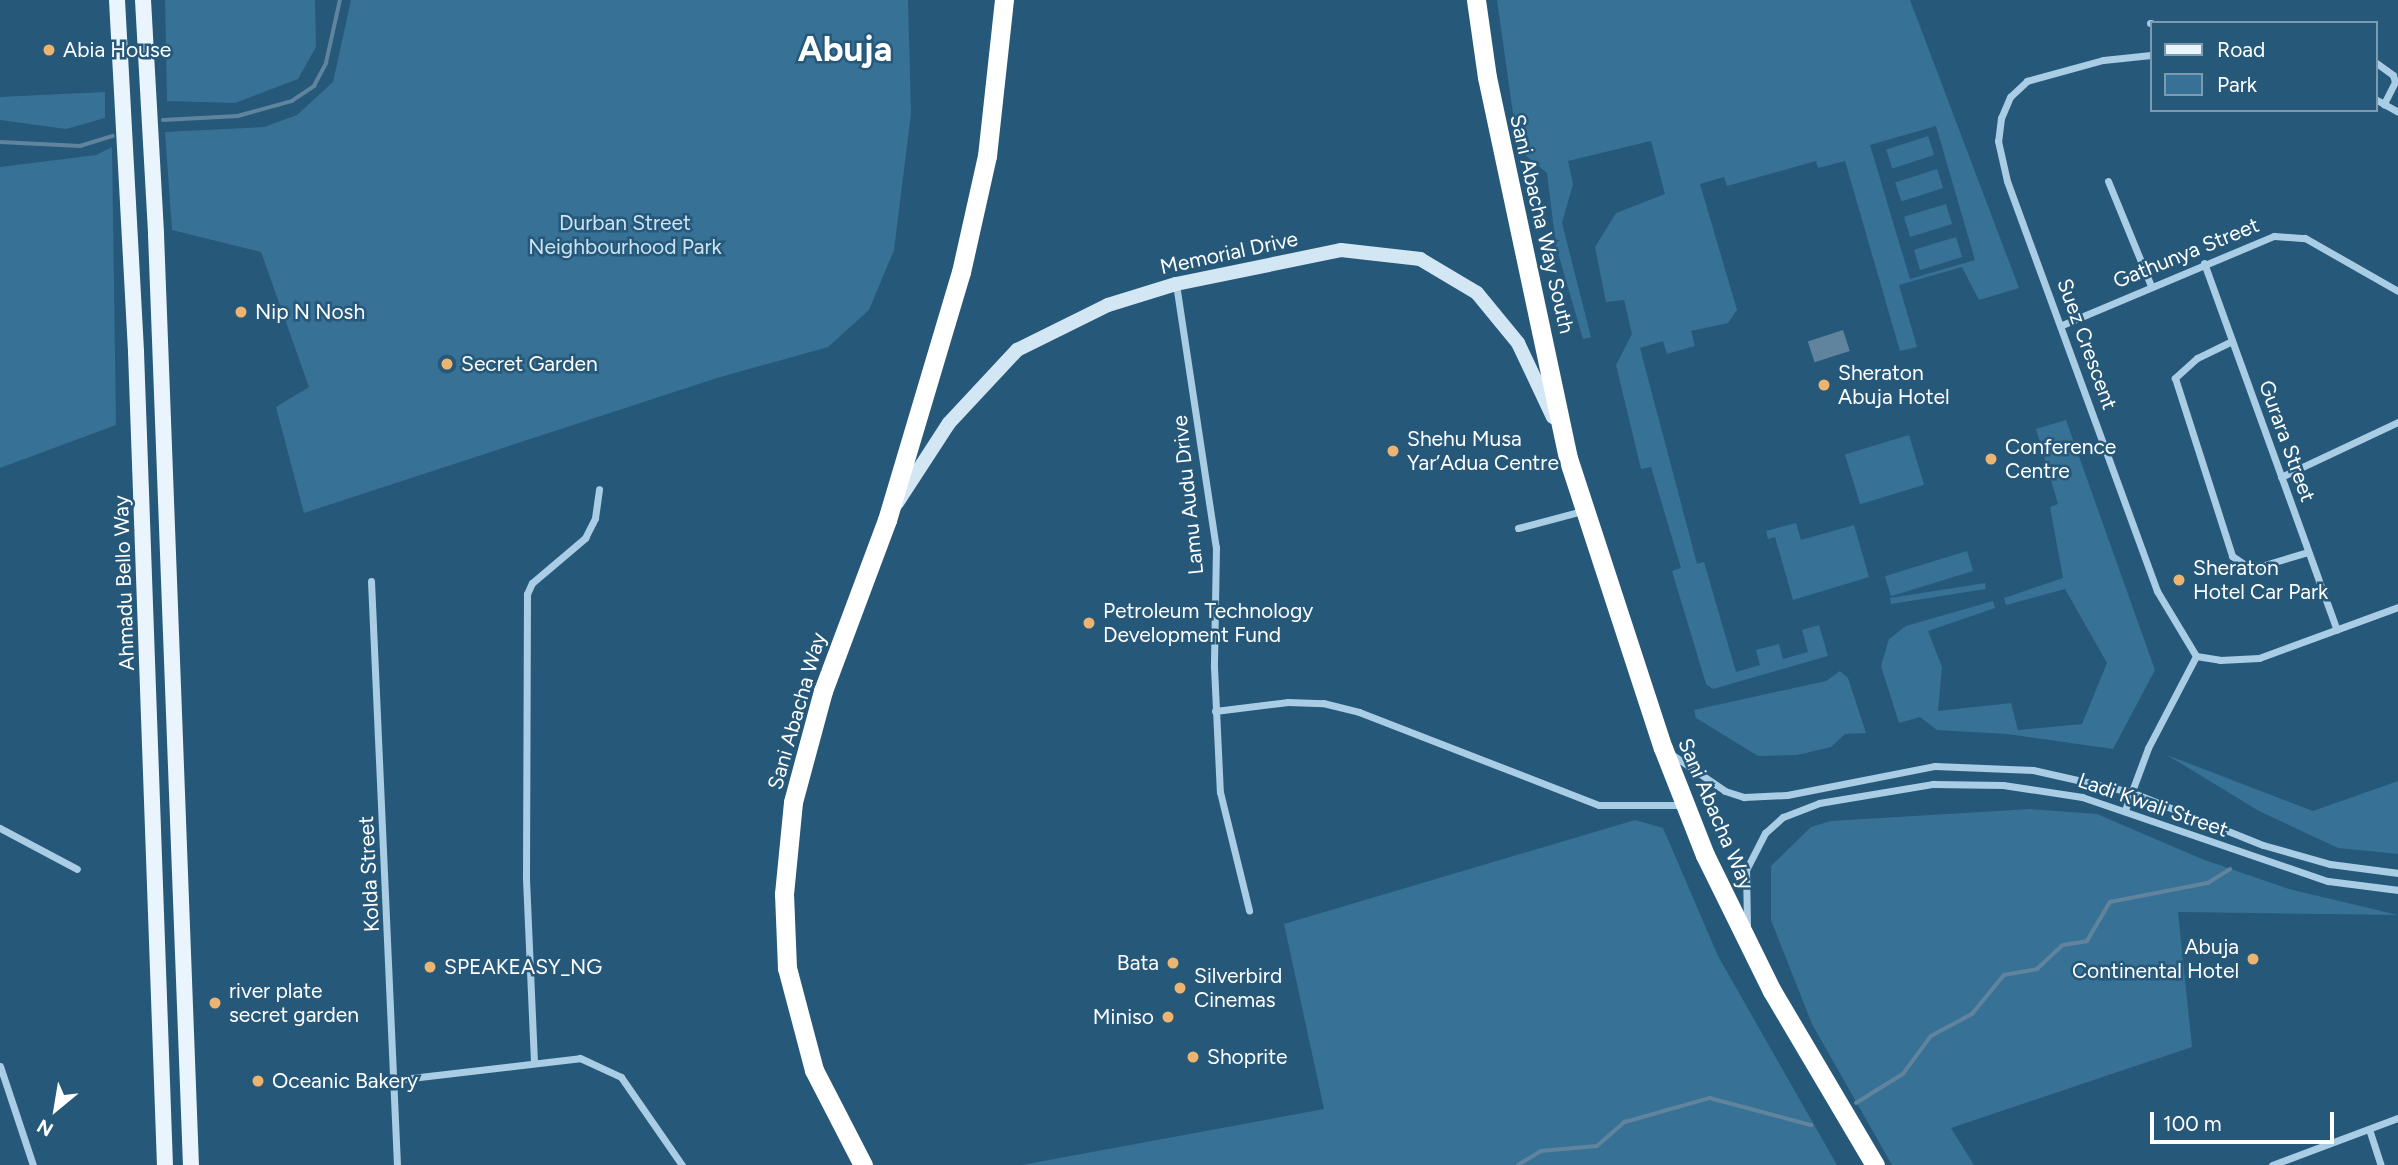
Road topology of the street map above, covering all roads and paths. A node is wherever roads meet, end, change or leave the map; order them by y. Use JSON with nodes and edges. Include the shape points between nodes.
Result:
{"nodes":[{"id":1,"x":117,"y":0,"type":"edge"},
{"id":2,"x":143,"y":0,"type":"edge"},
{"id":3,"x":1004,"y":0,"type":"edge"},
{"id":4,"x":1476,"y":0,"type":"edge"},
{"id":5,"x":2150,"y":55,"type":"edge"},
{"id":6,"x":2377,"y":64,"type":"edge"},
{"id":7,"x":2377,"y":100,"type":"edge"},
{"id":8,"x":2384,"y":104,"type":"junction"},
{"id":9,"x":2398,"y":112,"type":"edge"},
{"id":10,"x":2108,"y":181,"type":"dead end"},
{"id":11,"x":2203,"y":263,"type":"junction"},
{"id":12,"x":1175,"y":284,"type":"junction"},
{"id":13,"x":2151,"y":286,"type":"junction"},
{"id":14,"x":2398,"y":291,"type":"edge"},
{"id":15,"x":2062,"y":325,"type":"junction"},
{"id":16,"x":2232,"y":341,"type":"junction"},
{"id":17,"x":2398,"y":422,"type":"edge"},
{"id":18,"x":1568,"y":458,"type":"junction"},
{"id":19,"x":2281,"y":477,"type":"junction"},
{"id":20,"x":599,"y":489,"type":"dead end"},
{"id":21,"x":1584,"y":510,"type":"junction"},
{"id":22,"x":887,"y":520,"type":"junction"},
{"id":23,"x":1518,"y":528,"type":"dead end"},
{"id":24,"x":2308,"y":552,"type":"junction"},
{"id":25,"x":371,"y":581,"type":"dead end"},
{"id":26,"x":2398,"y":607,"type":"edge"},
{"id":27,"x":2337,"y":630,"type":"junction"},
{"id":28,"x":2196,"y":656,"type":"junction"},
{"id":29,"x":1215,"y":711,"type":"junction"},
{"id":30,"x":1663,"y":748,"type":"junction"},
{"id":31,"x":2131,"y":792,"type":"junction"},
{"id":32,"x":1686,"y":805,"type":"junction"},
{"id":33,"x":2125,"y":810,"type":"junction"},
{"id":34,"x":0,"y":828,"type":"edge"},
{"id":35,"x":77,"y":869,"type":"dead end"},
{"id":36,"x":2398,"y":873,"type":"edge"},
{"id":37,"x":2398,"y":890,"type":"edge"},
{"id":38,"x":1249,"y":910,"type":"dead end"},
{"id":39,"x":1749,"y":943,"type":"junction"},
{"id":40,"x":534,"y":1062,"type":"junction"},
{"id":41,"x":0,"y":1066,"type":"edge"},
{"id":42,"x":394,"y":1080,"type":"junction"},
{"id":43,"x":2398,"y":1118,"type":"edge"},
{"id":44,"x":2369,"y":1129,"type":"junction"},
{"id":45,"x":33,"y":1165,"type":"edge"},
{"id":46,"x":165,"y":1165,"type":"edge"},
{"id":47,"x":191,"y":1165,"type":"edge"},
{"id":48,"x":397,"y":1165,"type":"edge"},
{"id":49,"x":682,"y":1165,"type":"edge"},
{"id":50,"x":863,"y":1165,"type":"edge"},
{"id":51,"x":1875,"y":1165,"type":"edge"},
{"id":52,"x":2272,"y":1165,"type":"edge"},
{"id":53,"x":2381,"y":1165,"type":"edge"}],
"edges":[{"from":1,"to":46,"type":"main road","name":"Ahmadu Bello Way","via":[[129,201]]},
{"from":2,"to":47,"type":"main road","via":[[155,200]]},
{"from":3,"to":22,"type":"highway","name":"Sani Abacha Way","via":[[987,156],[961,272]]},
{"from":4,"to":18,"type":"highway","name":"Sani Abacha Way South","via":[[1486,77]]},
{"from":5,"to":15,"type":"street","name":"Suez Crescent","via":[[2049,72],[2027,81],[2010,97],[2001,118],[1998,141],[2007,181]]},
{"from":6,"to":8,"type":"street","via":[[2395,82]]},
{"from":7,"to":8,"type":"street"},
{"from":8,"to":9,"type":"street"},
{"from":10,"to":13,"type":"street"},
{"from":11,"to":13,"type":"street","name":"Gathunya Street"},
{"from":11,"to":14,"type":"street","name":"Gathunya Street","via":[[2274,236],[2305,238]]},
{"from":11,"to":16,"type":"street","name":"Gurara Street"},
{"from":12,"to":18,"type":"street","name":"Memorial Drive","via":[[1341,250],[1420,259],[1458,279],[1497,312],[1542,389]]},
{"from":12,"to":22,"type":"street","name":"Memorial Drive","via":[[1108,305],[1017,350],[949,423]]},
{"from":12,"to":29,"type":"street","name":"Lamu Audu Drive","via":[[1216,547]]},
{"from":13,"to":15,"type":"street","name":"Gathunya Street"},
{"from":15,"to":28,"type":"street","name":"Suez Crescent","via":[[2157,591]]},
{"from":16,"to":19,"type":"street","name":"Gurara Street"},
{"from":16,"to":24,"type":"street","via":[[2181,368],[2175,378],[2232,556],[2251,569]]},
{"from":17,"to":19,"type":"street"},
{"from":18,"to":21,"type":"highway","name":"Sani Abacha Way"},
{"from":19,"to":24,"type":"street","name":"Gurara Street"},
{"from":20,"to":40,"type":"street","via":[[595,518],[585,538],[533,583],[527,594],[526,877]]},
{"from":21,"to":23,"type":"street"},
{"from":21,"to":30,"type":"highway","name":"Sani Abacha Way"},
{"from":22,"to":50,"type":"highway","name":"Sani Abacha Way","via":[[806,746],[793,802],[784,894],[787,968],[799,1020],[814,1070]]},
{"from":24,"to":27,"type":"street","name":"Gurara Street"},
{"from":25,"to":42,"type":"street","name":"Kolda Street"},
{"from":26,"to":27,"type":"street"},
{"from":27,"to":28,"type":"street","via":[[2259,658]]},
{"from":28,"to":31,"type":"street","via":[[2148,748]]},
{"from":29,"to":32,"type":"street","via":[[1288,702],[1322,703],[1359,712],[1599,805]]},
{"from":29,"to":38,"type":"street","name":"Lamu Audu Drive","via":[[1220,792]]},
{"from":30,"to":31,"type":"street","name":"Ladi Kwali Street","via":[[1697,774],[1744,797],[1787,794],[1884,772],[1963,764],[2033,770]]},
{"from":30,"to":32,"type":"highway","name":"Sani Abacha Way"},
{"from":31,"to":33,"type":"street"},
{"from":31,"to":36,"type":"street","name":"Ladi Kwali Street","via":[[2263,845],[2330,864]]},
{"from":32,"to":39,"type":"highway","name":"Sani Abacha Way"},
{"from":33,"to":37,"type":"street","name":"Ladi Kwali Street","via":[[2317,878]]},
{"from":33,"to":39,"type":"street","name":"Ladi Kwali Street","via":[[2054,792],[1960,783],[1887,789],[1793,811],[1765,833],[1746,870]]},
{"from":34,"to":35,"type":"street"},
{"from":39,"to":51,"type":"highway","name":"Sani Abacha Way","via":[[1772,991]]},
{"from":40,"to":42,"type":"street"},
{"from":40,"to":49,"type":"street","via":[[580,1058],[621,1077]]},
{"from":41,"to":45,"type":"street"},
{"from":42,"to":48,"type":"street","name":"Kolda Street"},
{"from":43,"to":44,"type":"street"},
{"from":44,"to":52,"type":"street"},
{"from":44,"to":53,"type":"street"}]}
